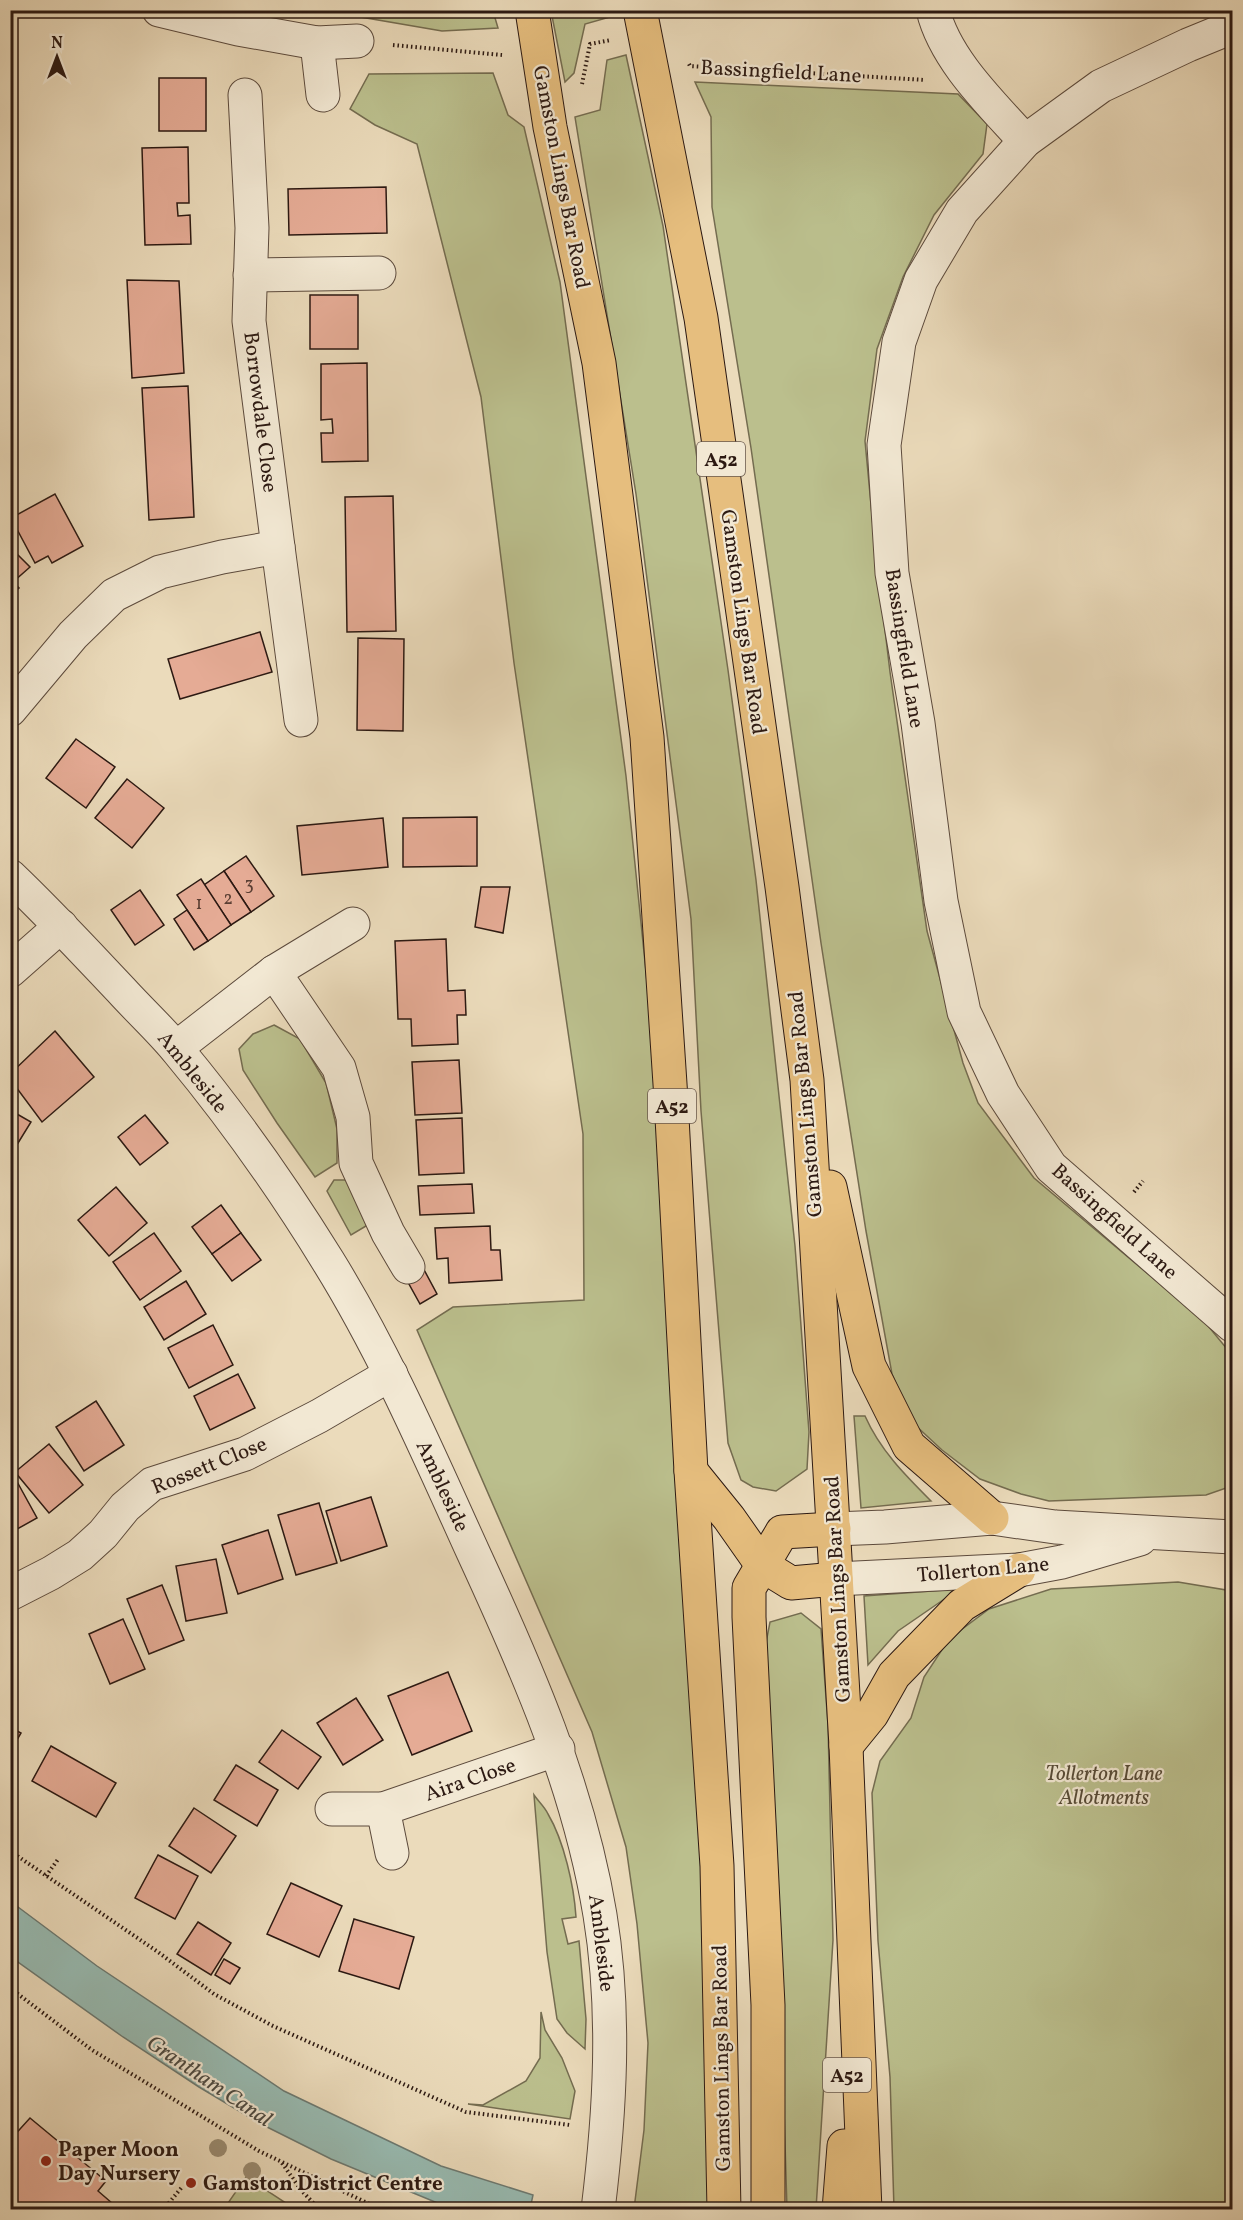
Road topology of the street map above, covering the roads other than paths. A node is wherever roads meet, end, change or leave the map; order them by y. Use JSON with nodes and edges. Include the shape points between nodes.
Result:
{"nodes":[{"id":1,"x":159,"y":10,"type":"edge"},
{"id":2,"x":532,"y":10,"type":"edge"},
{"id":3,"x":933,"y":10,"type":"edge"},
{"id":4,"x":641,"y":22,"type":"edge"},
{"id":5,"x":1233,"y":27,"type":"edge"},
{"id":6,"x":357,"y":41,"type":"road end"},
{"id":7,"x":317,"y":42,"type":"junction"},
{"id":8,"x":245,"y":95,"type":"dead end"},
{"id":9,"x":323,"y":95,"type":"dead end"},
{"id":10,"x":1025,"y":141,"type":"junction"},
{"id":11,"x":379,"y":273,"type":"dead end"},
{"id":12,"x":250,"y":275,"type":"junction"},
{"id":13,"x":279,"y":547,"type":"junction"},
{"id":14,"x":10,"y":710,"type":"edge"},
{"id":15,"x":301,"y":720,"type":"dead end"},
{"id":16,"x":10,"y":876,"type":"edge"},
{"id":17,"x":353,"y":924,"type":"dead end"},
{"id":18,"x":61,"y":926,"type":"junction"},
{"id":19,"x":10,"y":971,"type":"edge"},
{"id":20,"x":274,"y":972,"type":"junction"},
{"id":21,"x":176,"y":1048,"type":"junction"},
{"id":22,"x":807,"y":1080,"type":"junction"},
{"id":23,"x":408,"y":1267,"type":"dead end"},
{"id":24,"x":1233,"y":1325,"type":"edge"},
{"id":25,"x":391,"y":1374,"type":"junction"},
{"id":26,"x":691,"y":1471,"type":"junction"},
{"id":27,"x":992,"y":1518,"type":"junction"},
{"id":28,"x":834,"y":1529,"type":"junction"},
{"id":29,"x":1162,"y":1532,"type":"junction"},
{"id":30,"x":1233,"y":1537,"type":"edge"},
{"id":31,"x":762,"y":1565,"type":"junction"},
{"id":32,"x":1019,"y":1570,"type":"junction"},
{"id":33,"x":836,"y":1579,"type":"junction"},
{"id":34,"x":10,"y":1594,"type":"edge"},
{"id":35,"x":846,"y":1746,"type":"junction"},
{"id":36,"x":558,"y":1749,"type":"junction"},
{"id":37,"x":332,"y":1809,"type":"dead end"},
{"id":38,"x":383,"y":1809,"type":"junction"},
{"id":39,"x":392,"y":1853,"type":"dead end"},
{"id":40,"x":853,"y":1940,"type":"junction"},
{"id":41,"x":598,"y":2210,"type":"edge"},
{"id":42,"x":723,"y":2210,"type":"edge"},
{"id":43,"x":768,"y":2210,"type":"edge"},
{"id":44,"x":839,"y":2210,"type":"edge"},
{"id":45,"x":865,"y":2210,"type":"edge"}],
"edges":[{"from":1,"to":7,"type":"street"},
{"from":2,"to":26,"type":"highway","name":"Gamston Lings Bar Road","number":"A52","via":[[546,101],[599,363],[647,737]]},
{"from":3,"to":10,"type":"street","via":[[936,23],[968,79]]},
{"from":4,"to":22,"type":"highway","name":"Gamston Lings Bar Road","number":"A52","via":[[701,318]]},
{"from":5,"to":10,"type":"street","name":"Bassingfield Lane","via":[[1101,86]]},
{"from":6,"to":7,"type":"street"},
{"from":7,"to":9,"type":"street"},
{"from":8,"to":12,"type":"street","name":"Borrowdale Close","via":[[252,228]]},
{"from":10,"to":24,"type":"street","name":"Bassingfield Lane","via":[[962,211],[921,280],[899,342],[884,445],[892,573],[918,723],[941,901],[964,1012],[1003,1094],[1051,1167]]},
{"from":11,"to":12,"type":"street"},
{"from":12,"to":13,"type":"street","name":"Borrowdale Close","via":[[249,321]]},
{"from":13,"to":14,"type":"street","via":[[160,572],[114,595],[73,635]]},
{"from":13,"to":15,"type":"street","name":"Borrowdale Close"},
{"from":16,"to":18,"type":"street","name":"Ambleside"},
{"from":17,"to":20,"type":"street"},
{"from":18,"to":19,"type":"street"},
{"from":18,"to":21,"type":"street","name":"Ambleside"},
{"from":20,"to":21,"type":"street"},
{"from":20,"to":23,"type":"street","via":[[339,1068],[353,1117],[356,1163]]},
{"from":21,"to":25,"type":"street","name":"Ambleside","via":[[289,1199]]},
{"from":22,"to":27,"type":"highway","via":[[869,1366],[909,1446]]},
{"from":22,"to":28,"type":"highway","name":"Gamston Lings Bar Road","number":"A52"},
{"from":25,"to":34,"type":"street","name":"Rossett Close","via":[[245,1454],[152,1484],[80,1556]]},
{"from":25,"to":36,"type":"street","name":"Ambleside","via":[[521,1656]]},
{"from":26,"to":31,"type":"highway"},
{"from":26,"to":42,"type":"highway","name":"Gamston Lings Bar Road","number":"A52","via":[[717,1866]]},
{"from":27,"to":28,"type":"street","name":"Tollerton Lane"},
{"from":27,"to":29,"type":"street","name":"Tollerton Lane","via":[[1055,1527]]},
{"from":28,"to":31,"type":"highway","via":[[782,1532]]},
{"from":28,"to":33,"type":"highway","name":"Gamston Lings Bar Road","number":"A52"},
{"from":29,"to":30,"type":"street","name":"Tollerton Lane"},
{"from":29,"to":32,"type":"street","name":"Tollerton Lane","via":[[1062,1562]]},
{"from":31,"to":33,"type":"highway","via":[[790,1583]]},
{"from":31,"to":43,"type":"highway","via":[[749,1588],[748,1617],[768,2005]]},
{"from":32,"to":33,"type":"street","name":"Tollerton Lane"},
{"from":32,"to":35,"type":"highway","via":[[962,1605],[894,1675],[872,1714]]},
{"from":33,"to":35,"type":"highway","name":"Gamston Lings Bar Road","number":"A52"},
{"from":35,"to":40,"type":"highway","name":"Gamston Lings Bar Road","number":"A52"},
{"from":36,"to":38,"type":"street","name":"Aira Close"},
{"from":36,"to":41,"type":"street","name":"Ambleside","via":[[592,1869],[610,2009],[607,2132]]},
{"from":37,"to":38,"type":"street","name":"Aira Close"},
{"from":38,"to":39,"type":"street"},
{"from":40,"to":44,"type":"highway","number":"A52"},
{"from":40,"to":45,"type":"highway","name":"Gamston Lings Bar Road","number":"A52"}]}
